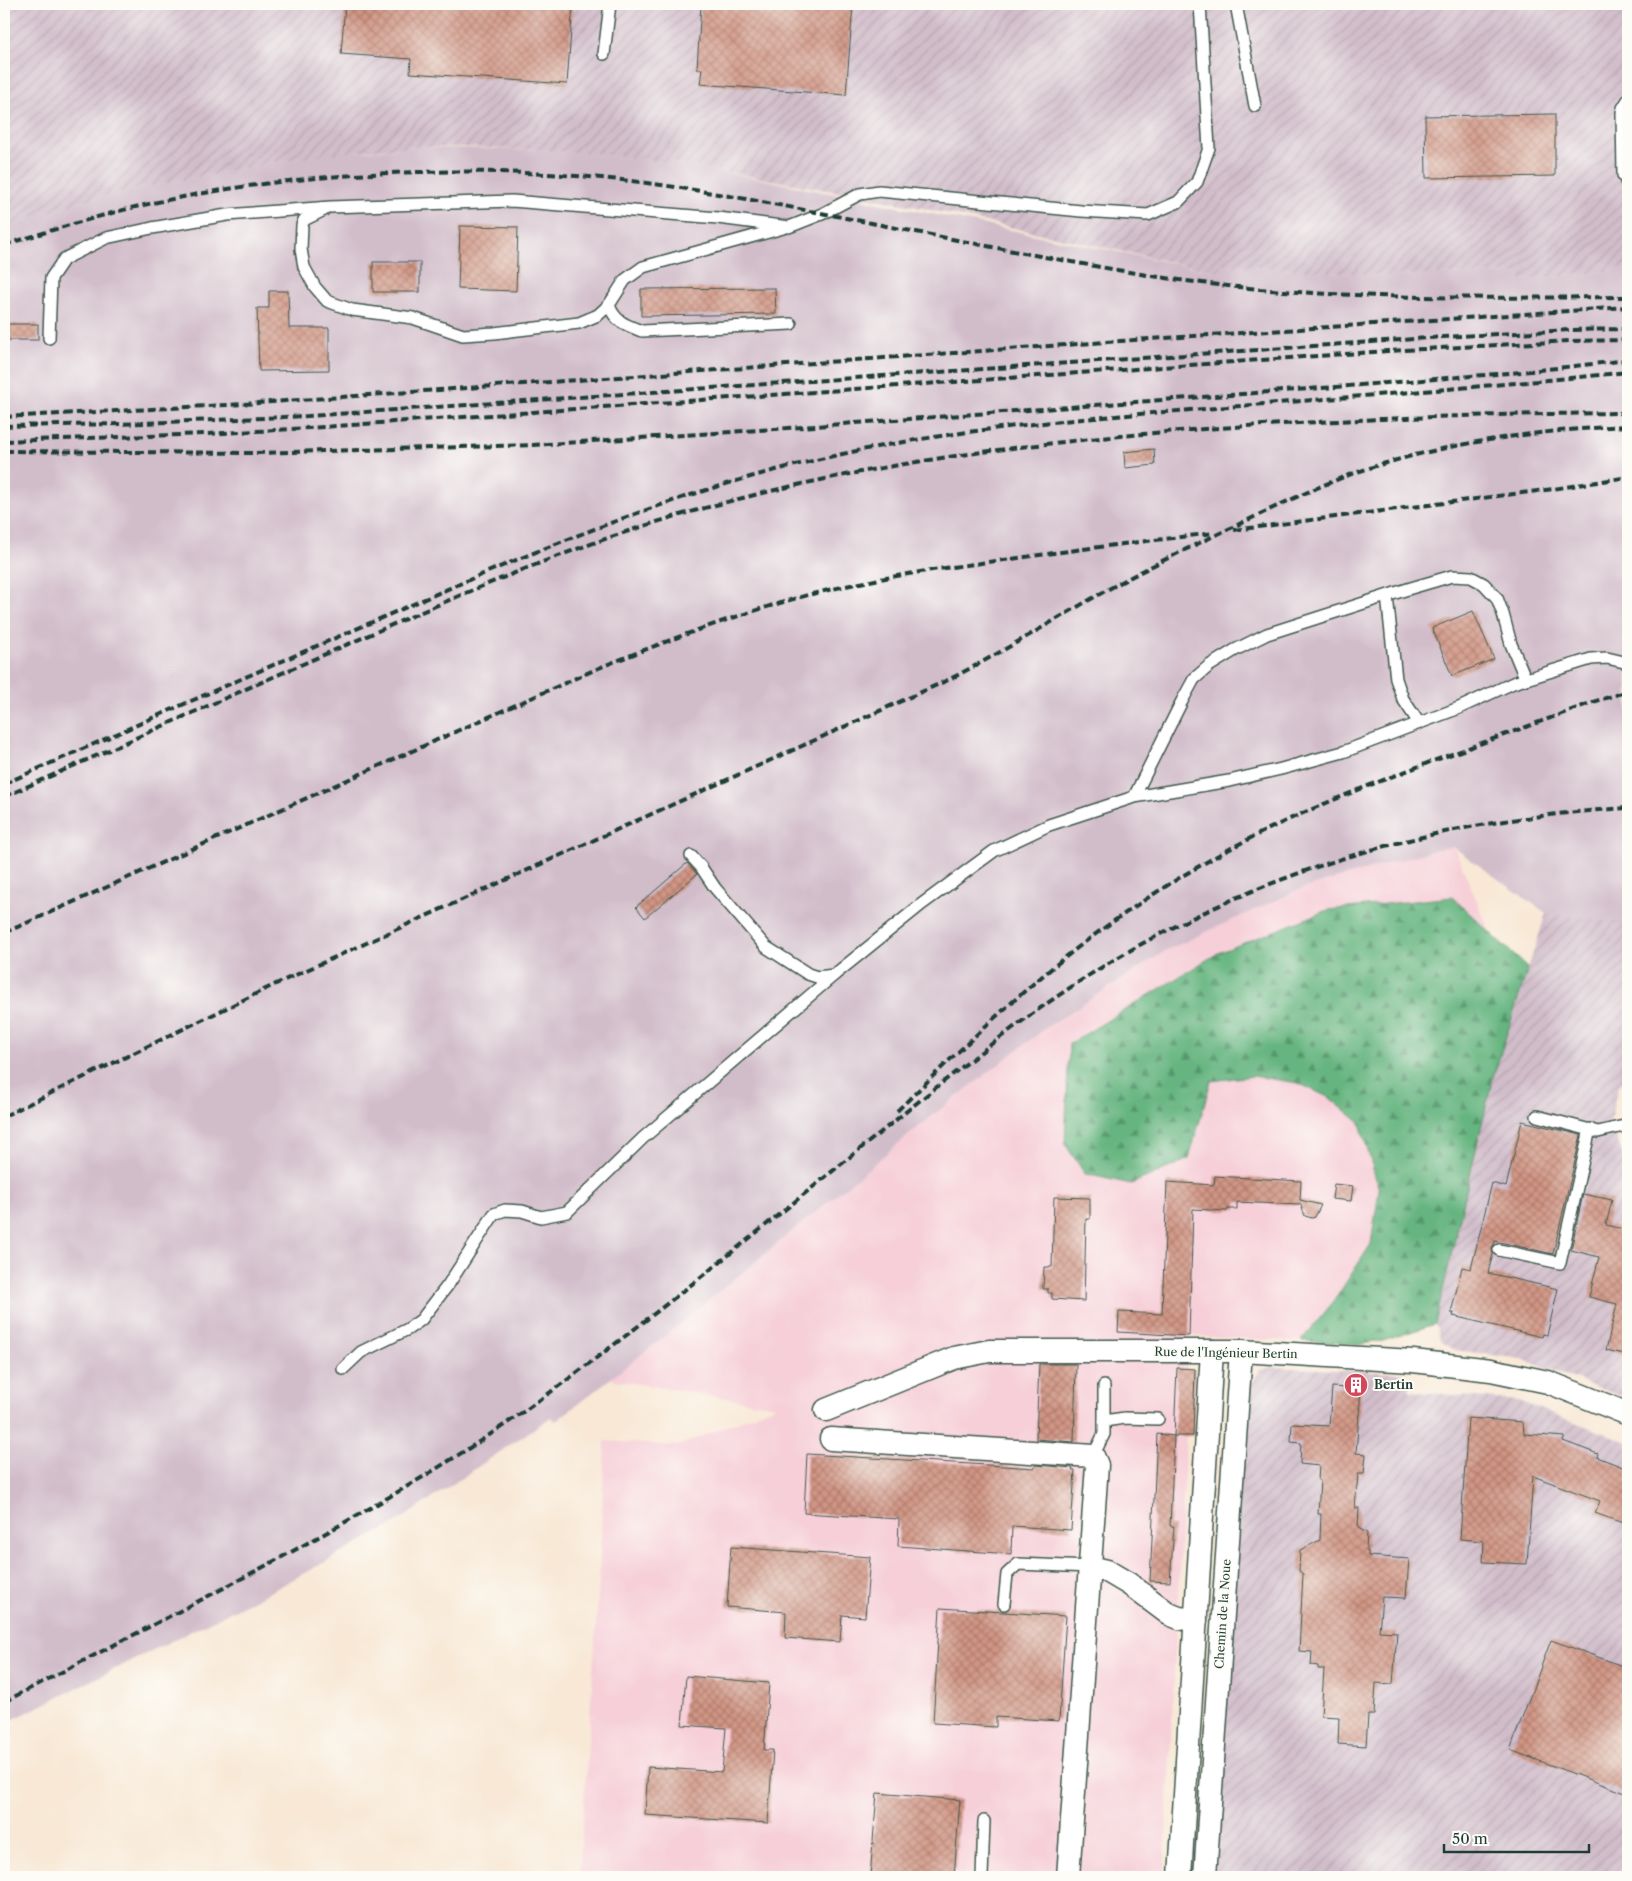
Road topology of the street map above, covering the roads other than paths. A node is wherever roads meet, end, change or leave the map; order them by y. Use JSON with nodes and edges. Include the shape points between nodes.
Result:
{"nodes":[{"id":1,"x":610,"y":4,"type":"edge"},
{"id":2,"x":1200,"y":4,"type":"edge"},
{"id":3,"x":1236,"y":4,"type":"edge"},
{"id":4,"x":604,"y":54,"type":"dead end"},
{"id":5,"x":1628,"y":100,"type":"edge"},
{"id":6,"x":1255,"y":106,"type":"dead end"},
{"id":7,"x":1628,"y":185,"type":"edge"},
{"id":8,"x":330,"y":207,"type":"junction"},
{"id":9,"x":789,"y":226,"type":"junction"},
{"id":10,"x":609,"y":305,"type":"junction"},
{"id":11,"x":791,"y":324,"type":"dead end"},
{"id":12,"x":49,"y":338,"type":"dead end"},
{"id":13,"x":1387,"y":596,"type":"junction"},
{"id":14,"x":1628,"y":663,"type":"edge"},
{"id":15,"x":1526,"y":680,"type":"junction"},
{"id":16,"x":1419,"y":723,"type":"junction"},
{"id":17,"x":1134,"y":797,"type":"junction"},
{"id":18,"x":690,"y":856,"type":"dead end"},
{"id":19,"x":834,"y":975,"type":"junction"},
{"id":20,"x":1537,"y":1116,"type":"dead end"},
{"id":21,"x":1628,"y":1125,"type":"edge"},
{"id":22,"x":1590,"y":1129,"type":"junction"},
{"id":23,"x":1499,"y":1250,"type":"dead end"},
{"id":24,"x":1241,"y":1350,"type":"junction"},
{"id":25,"x":1212,"y":1351,"type":"junction"},
{"id":26,"x":343,"y":1369,"type":"dead end"},
{"id":27,"x":1104,"y":1386,"type":"dead end"},
{"id":28,"x":826,"y":1410,"type":"dead end"},
{"id":29,"x":1628,"y":1414,"type":"edge"},
{"id":30,"x":1158,"y":1419,"type":"dead end"},
{"id":31,"x":1104,"y":1422,"type":"junction"},
{"id":32,"x":831,"y":1440,"type":"dead end"},
{"id":33,"x":1094,"y":1456,"type":"junction"},
{"id":34,"x":1090,"y":1567,"type":"junction"},
{"id":35,"x":1004,"y":1604,"type":"dead end"},
{"id":36,"x":1196,"y":1620,"type":"junction"},
{"id":37,"x":984,"y":1821,"type":"dead end"},
{"id":38,"x":982,"y":1877,"type":"edge"},
{"id":39,"x":1068,"y":1877,"type":"edge"},
{"id":40,"x":1180,"y":1877,"type":"edge"},
{"id":41,"x":1205,"y":1877,"type":"edge"}],
"edges":[{"from":1,"to":4,"type":"lane"},
{"from":2,"to":9,"type":"lane","via":[[1209,148],[1197,182],[1178,202],[1148,215],[1081,212],[879,191],[860,194],[822,214]]},
{"from":3,"to":6,"type":"lane"},
{"from":5,"to":7,"type":"lane","via":[[1623,108],[1622,122],[1623,175]]},
{"from":8,"to":9,"type":"lane","via":[[512,201]]},
{"from":8,"to":10,"type":"lane","via":[[304,220],[301,249],[304,267],[327,301],[352,310],[413,318],[463,334],[579,322],[598,315]]},
{"from":8,"to":12,"type":"lane","via":[[227,215],[106,238],[64,259],[51,278]]},
{"from":9,"to":10,"type":"lane","via":[[642,267],[625,280]]},
{"from":10,"to":11,"type":"lane","via":[[613,316],[622,324],[642,331]]},
{"from":13,"to":15,"type":"lane","via":[[1452,576],[1471,577],[1484,584],[1496,598]]},
{"from":13,"to":16,"type":"lane","via":[[1396,679],[1403,699]]},
{"from":13,"to":17,"type":"lane","via":[[1267,634],[1209,666],[1194,679]]},
{"from":14,"to":15,"type":"lane","via":[[1607,658],[1591,659]]},
{"from":15,"to":16,"type":"lane"},
{"from":16,"to":17,"type":"lane","via":[[1317,760]]},
{"from":17,"to":19,"type":"lane","via":[[1049,825],[994,851]]},
{"from":18,"to":19,"type":"lane","via":[[766,948],[808,974],[818,977]]},
{"from":19,"to":26,"type":"lane","via":[[643,1138],[567,1212],[541,1217],[522,1211],[505,1210],[494,1214],[448,1286],[421,1320],[361,1352]]},
{"from":20,"to":22,"type":"lane"},
{"from":21,"to":22,"type":"lane","via":[[1598,1132]]},
{"from":22,"to":23,"type":"lane","via":[[1560,1263]]},
{"from":24,"to":25,"type":"street","name":"Rue de l'Ingénieur Bertin"},
{"from":24,"to":29,"type":"street","name":"Rue de l'Ingénieur Bertin","via":[[1491,1370],[1548,1382]]},
{"from":24,"to":41,"type":"street","name":"Chemin de la Noue"},
{"from":25,"to":28,"type":"street","name":"Rue de l'Ingénieur Bertin","via":[[989,1351],[954,1358]]},
{"from":25,"to":36,"type":"street"},
{"from":27,"to":31,"type":"lane"},
{"from":30,"to":31,"type":"lane","via":[[1125,1418]]},
{"from":31,"to":33,"type":"lane","via":[[1104,1434]]},
{"from":32,"to":33,"type":"street"},
{"from":33,"to":34,"type":"street","via":[[1097,1465]]},
{"from":34,"to":35,"type":"lane","via":[[1018,1564],[1007,1574]]},
{"from":34,"to":36,"type":"street","via":[[1107,1571],[1129,1584],[1169,1614]]},
{"from":34,"to":39,"type":"street"},
{"from":36,"to":40,"type":"street"},
{"from":37,"to":38,"type":"lane"}]}
